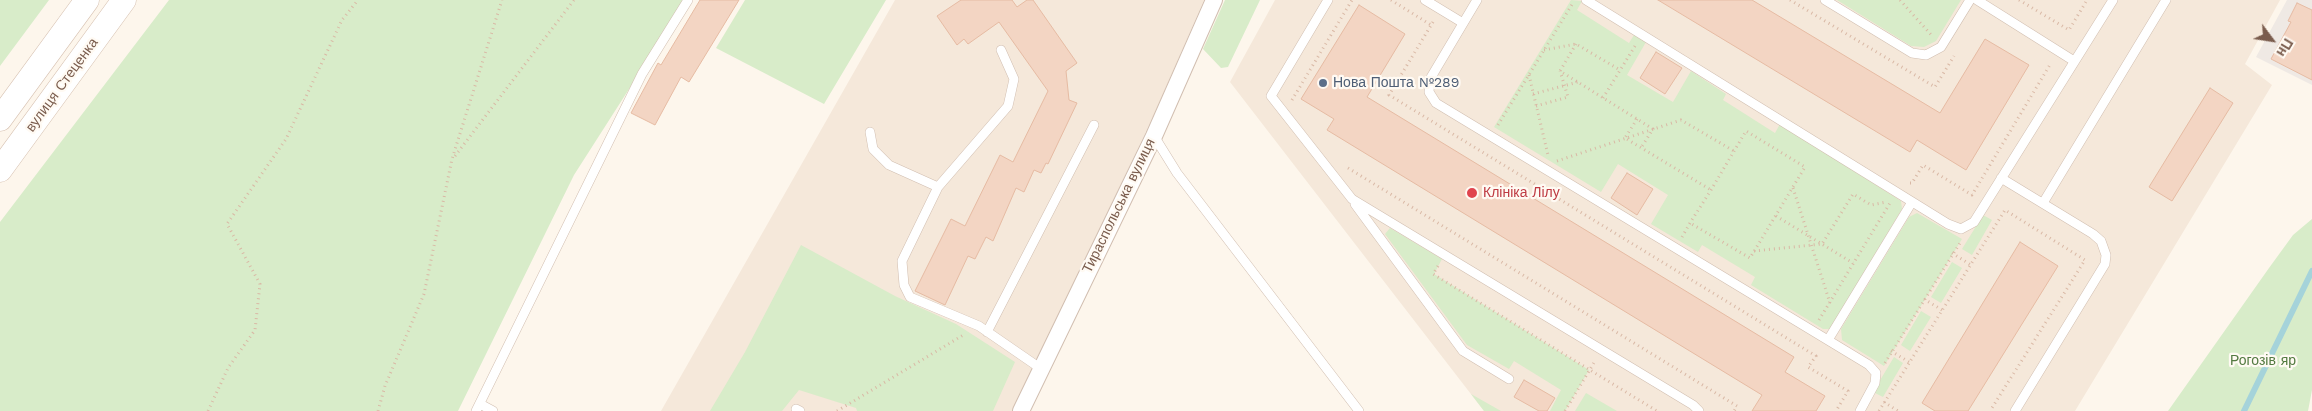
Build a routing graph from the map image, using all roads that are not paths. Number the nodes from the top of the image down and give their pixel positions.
1 (87, 0) edge
2 (124, 0) edge
3 (688, 0) edge
4 (1214, 0) edge
5 (1328, 0) edge
6 (1425, 0) edge
7 (1477, 0) edge
8 (1586, 0) edge
9 (1825, 0) edge
10 (1970, 0) edge
11 (1976, 0) edge
12 (2113, 0) edge
13 (2166, 0) edge
14 (1463, 23) junction
15 (1002, 50) dead end
16 (2074, 61) junction
17 (0, 119) edge
18 (1094, 125) dead end
19 (870, 132) dead end
20 (1154, 136) junction
21 (0, 170) edge
22 (2002, 178) junction
23 (938, 187) junction
24 (1352, 199) junction
25 (1912, 202) junction
26 (2043, 203) junction
27 (987, 332) junction
28 (1828, 340) junction
29 (1040, 368) junction
30 (1509, 379) dead end
31 (478, 408) edge
32 (1696, 408) edge
33 (492, 411) edge
34 (1021, 411) edge
35 (1359, 411) edge
36 (1860, 411) edge
37 (2015, 411) edge

1 - 17 main road
2 - 21 main road, вулиця Стеценка
3 - 31 lane
4 - 20 street, Тираспольська вулиця
5 - 24 lane
6 - 14 lane
7 - 14 lane
8 - 25 lane
9 - 10 lane
11 - 16 lane
12 - 16 lane
13 - 26 lane
14 - 28 lane
15 - 23 lane
16 - 22 lane
18 - 27 lane
19 - 23 lane
20 - 29 street, Тираспольська вулиця
20 - 35 lane
22 - 25 lane
22 - 26 lane
23 - 27 lane
24 - 30 lane
24 - 32 lane
25 - 28 lane
26 - 37 lane
27 - 29 lane
28 - 36 lane
29 - 34 street, Тираспольська вулиця
31 - 33 lane

